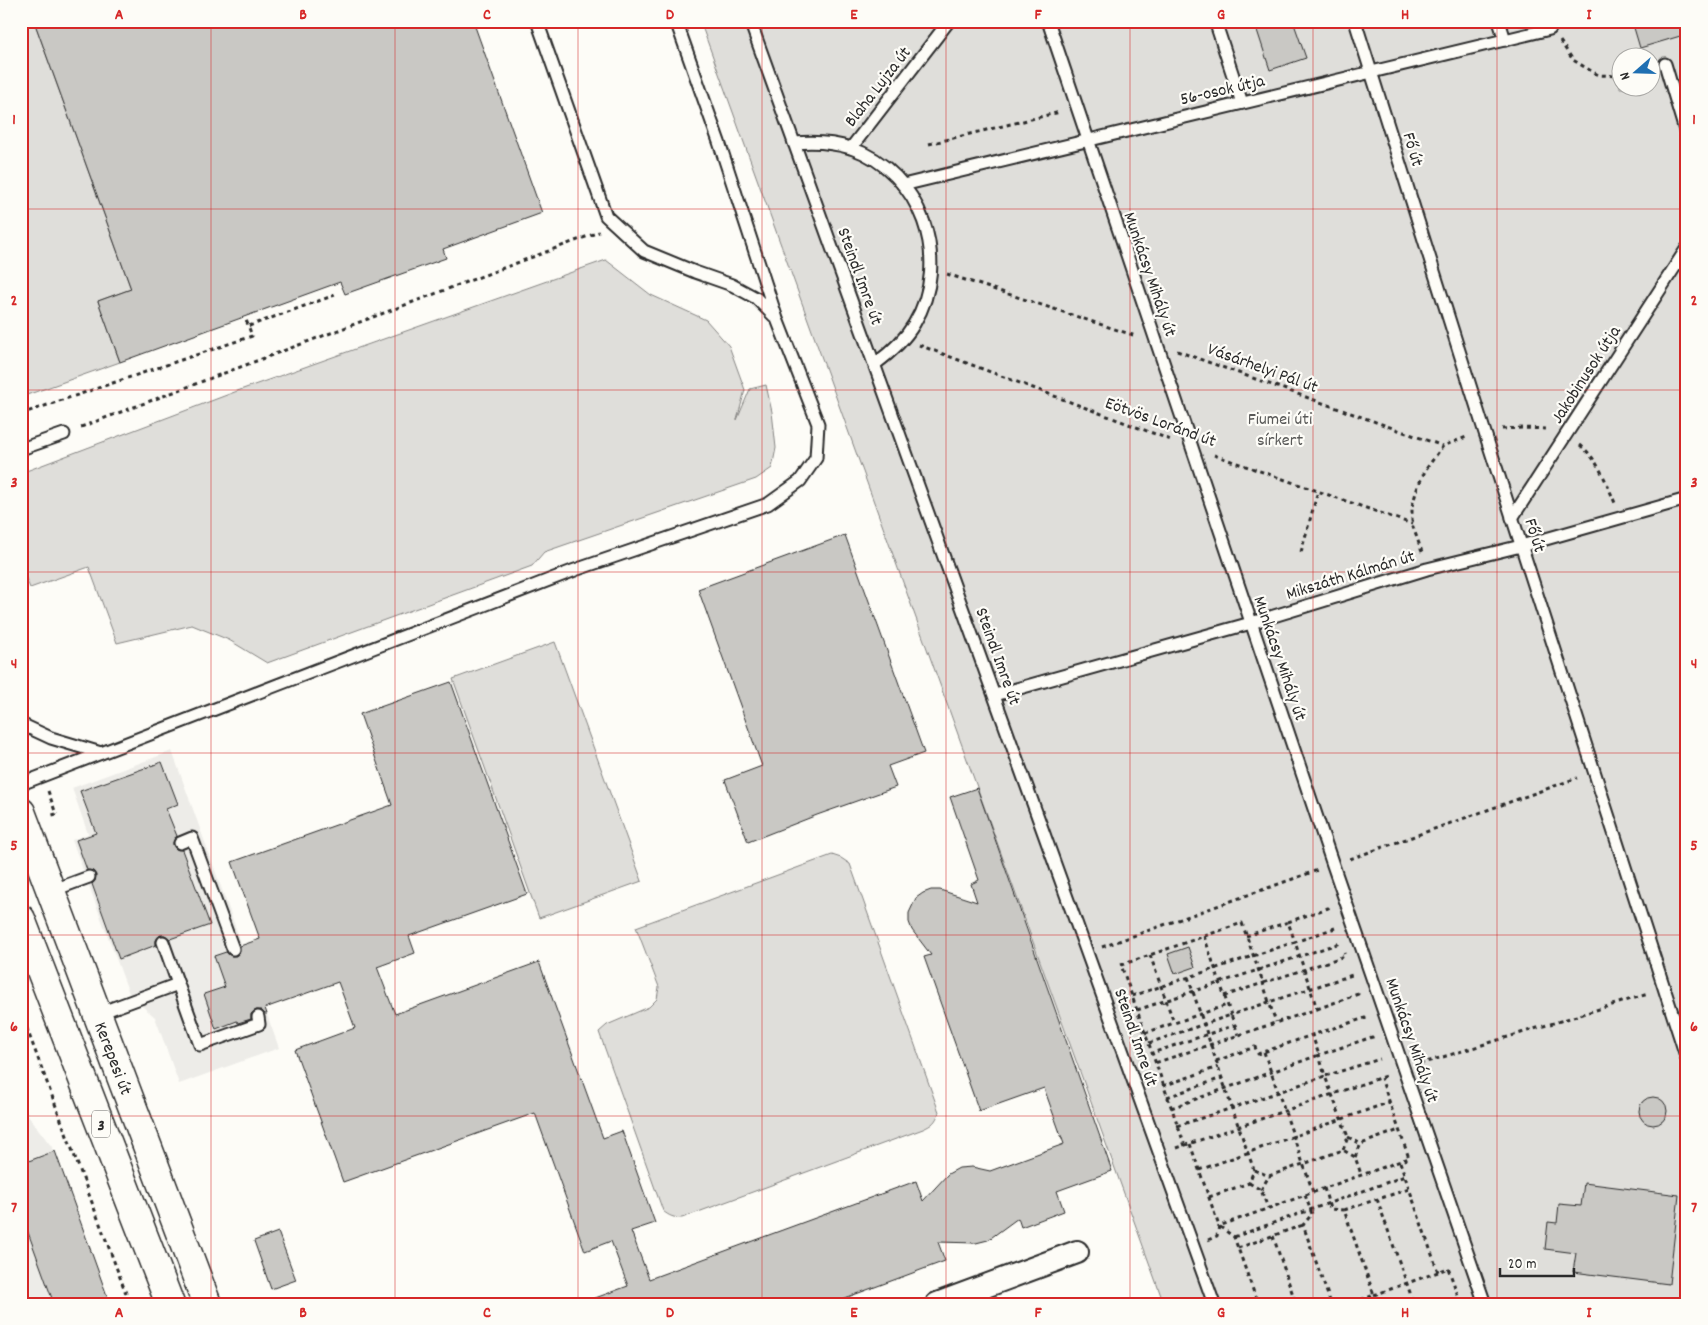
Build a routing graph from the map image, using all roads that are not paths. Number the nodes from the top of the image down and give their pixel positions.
1 (537, 21) edge
2 (676, 21) edge
3 (750, 21) edge
4 (949, 21) edge
5 (1048, 21) edge
6 (1215, 21) edge
7 (1354, 21) edge
8 (1499, 21) edge
9 (1550, 28) dead end
10 (1505, 40) junction
11 (1665, 64) dead end
12 (1371, 72) junction
13 (1242, 103) junction
14 (1687, 137) edge
15 (1088, 140) junction
16 (794, 142) junction
17 (851, 148) junction
18 (903, 184) junction
19 (1687, 248) edge
20 (777, 319) junction
21 (874, 364) junction
22 (64, 434) road end
23 (21, 449) edge
24 (1687, 499) edge
25 (1512, 518) junction
26 (1521, 546) junction
27 (1251, 623) junction
28 (995, 695) junction
29 (21, 724) edge
30 (101, 753) junction
31 (21, 784) edge
32 (21, 812) edge
33 (180, 843) dead end
34 (89, 877) dead end
35 (51, 891) junction
36 (21, 918) edge
37 (163, 942) dead end
38 (233, 949) dead end
39 (178, 984) junction
40 (97, 1014) junction
41 (258, 1020) dead end
42 (1687, 1059) edge
43 (1077, 1252) dead end
44 (170, 1304) edge
45 (207, 1304) edge
46 (937, 1304) edge
47 (1214, 1304) edge
48 (1485, 1304) edge

1 - 20 lane
2 - 20 lane
3 - 16 lane, Steindl Imre út
4 - 17 lane, Blaha Lujza út
5 - 15 lane, Munkácsy Mihály út
6 - 13 lane
7 - 12 lane, Fő út
8 - 10 lane
9 - 10 lane, 56-osok útja
10 - 12 lane, 56-osok útja
11 - 14 lane
12 - 13 lane, 56-osok útja
12 - 25 lane, Fő út
13 - 15 lane, 56-osok útja
15 - 18 lane, 56-osok útja
15 - 27 lane, Munkácsy Mihály út
16 - 17 lane
16 - 21 lane, Steindl Imre út
17 - 18 lane
18 - 21 lane
19 - 25 lane, Jakobinusok útja
20 - 30 lane
21 - 28 lane, Steindl Imre út
22 - 23 lane
24 - 26 lane, Mikszáth Kálmán út
25 - 26 lane, Fő út
26 - 27 lane, Mikszáth Kálmán út
26 - 42 lane, Fő út
27 - 28 lane, Mikszáth Kálmán út
27 - 48 lane, Munkácsy Mihály út
28 - 47 lane, Steindl Imre út
29 - 30 lane
30 - 31 lane
32 - 35 main road, Kerepesi út / 3
33 - 38 lane
34 - 35 lane
35 - 40 main road, Kerepesi út / 3
36 - 44 main road, Kerepesi út / 3
37 - 39 lane
39 - 40 lane
39 - 41 lane
40 - 45 main road, Kerepesi út / 3
43 - 46 street

